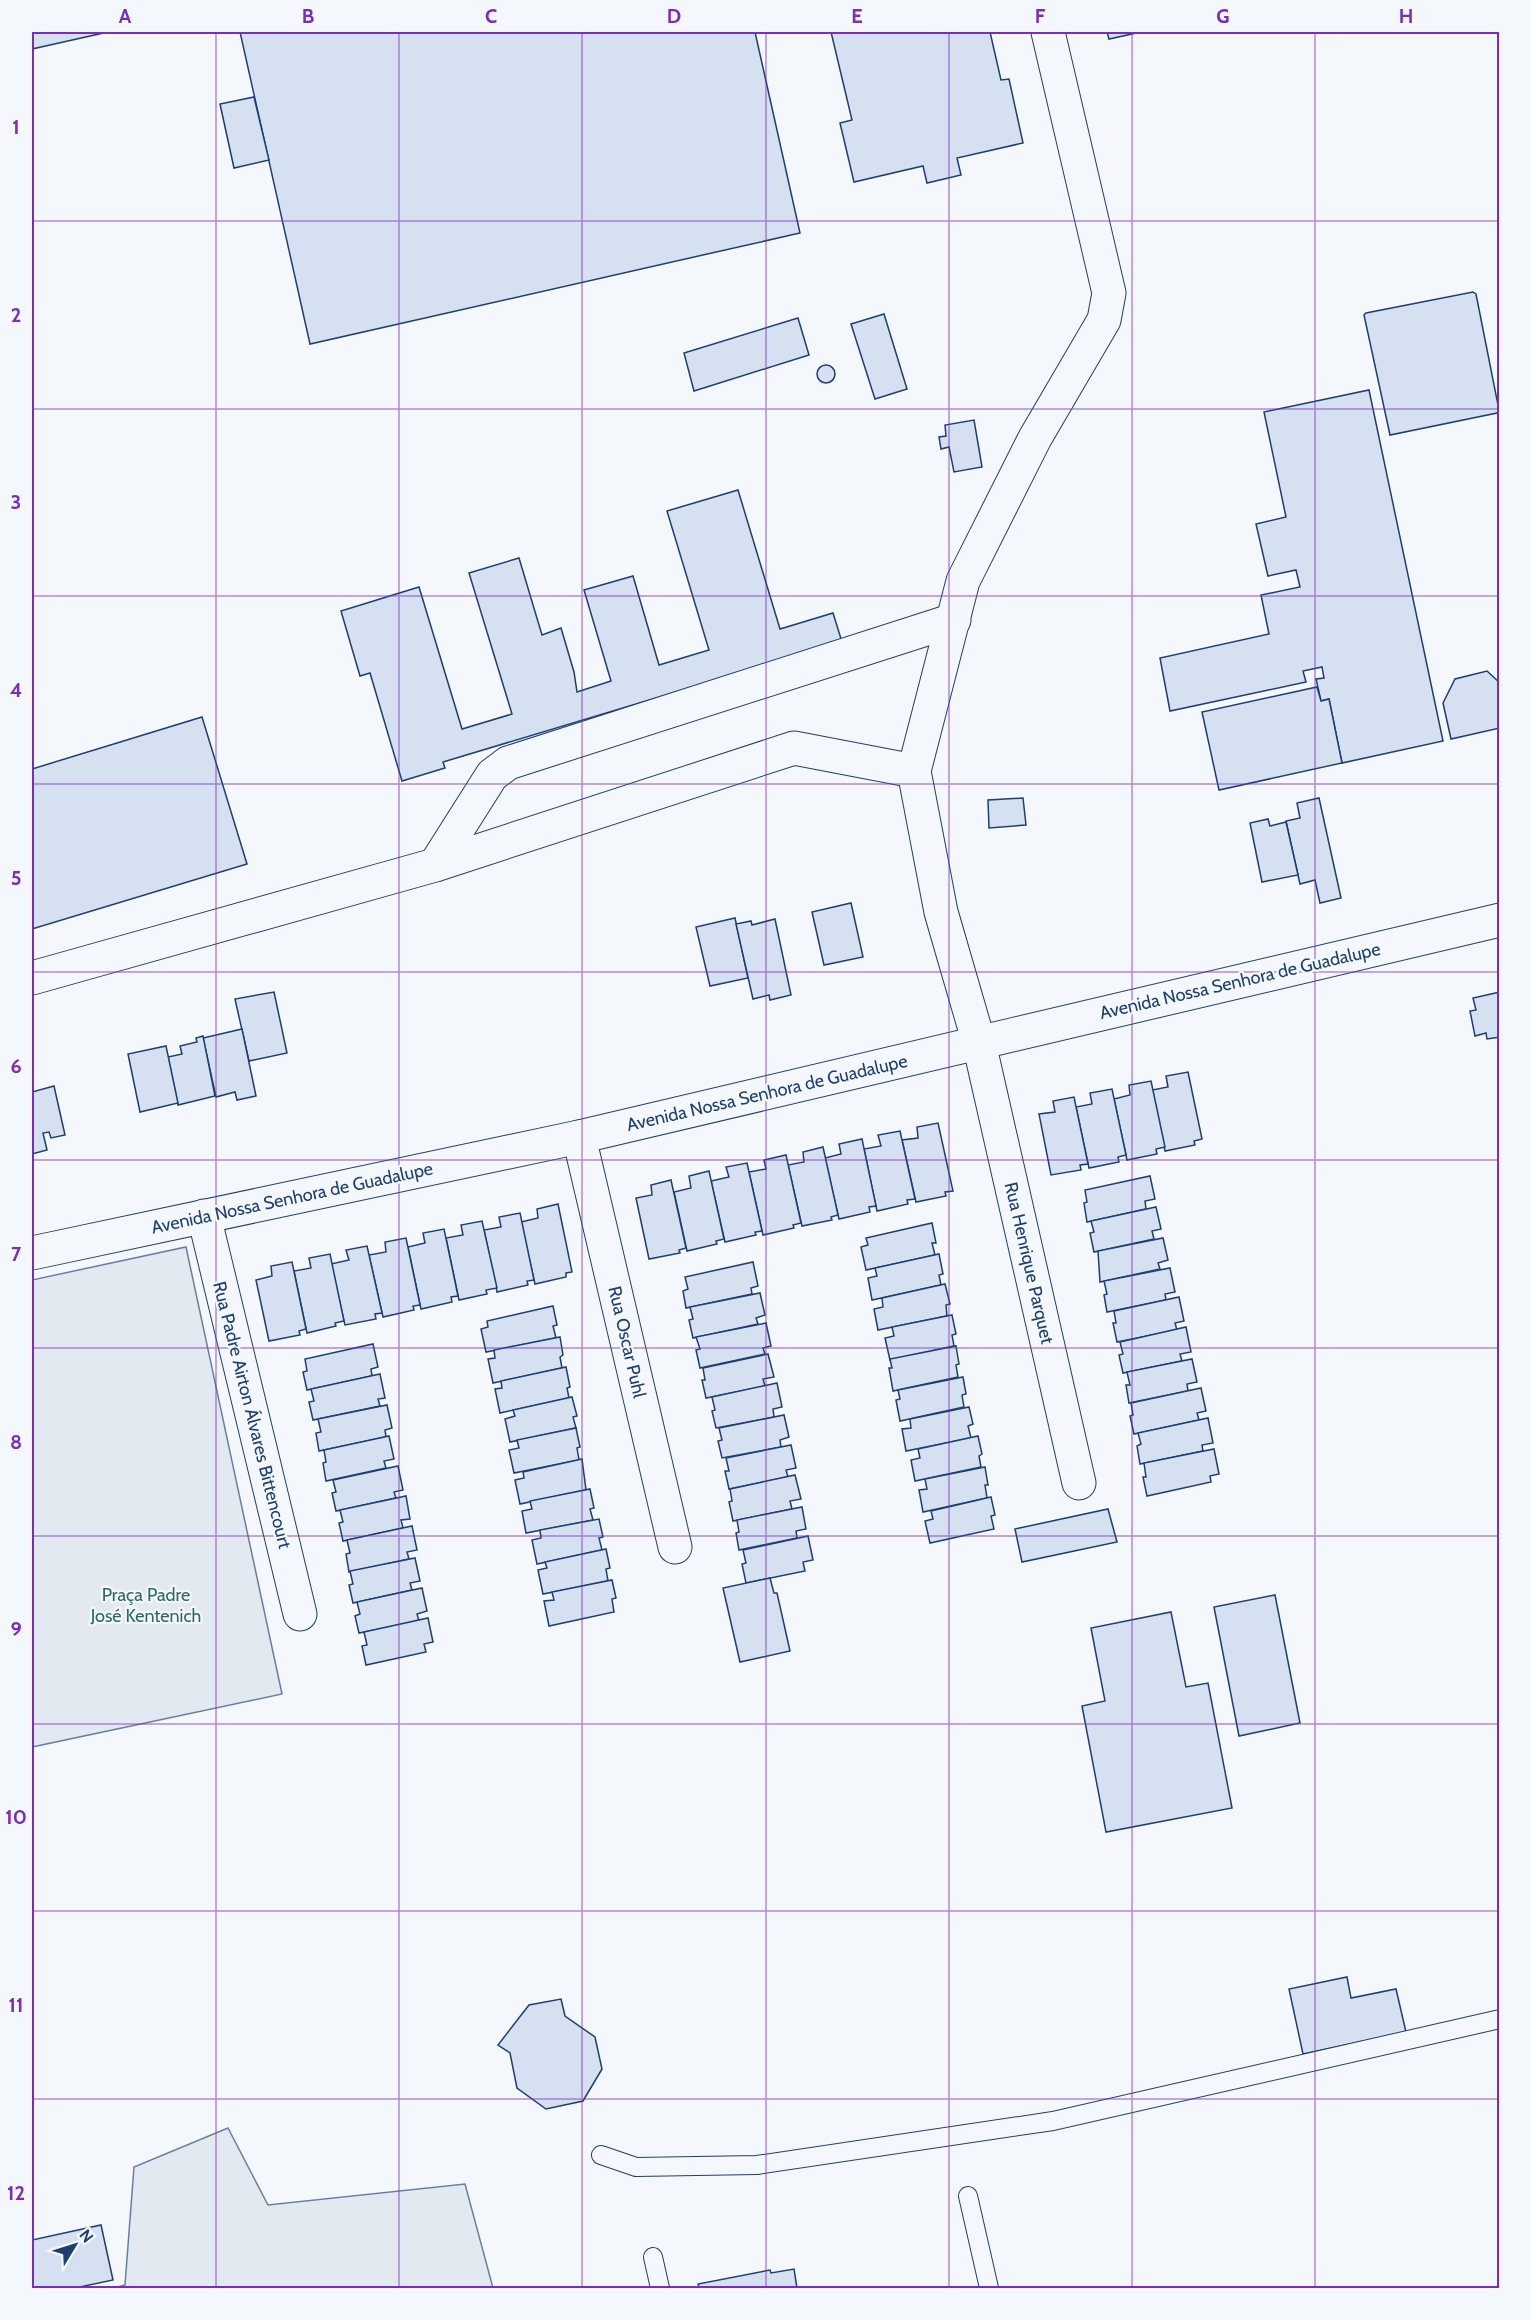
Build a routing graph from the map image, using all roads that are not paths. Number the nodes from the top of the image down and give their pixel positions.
1 (1048, 32) edge
2 (954, 620) junction
3 (914, 771) junction
4 (435, 865) junction
5 (1500, 920) edge
6 (32, 978) edge
7 (979, 1043) junction
8 (579, 1137) junction
9 (204, 1216) junction
10 (32, 1253) edge
11 (1079, 1483) dead end
12 (675, 1547) dead end
13 (300, 1614) dead end
14 (1500, 2019) edge
15 (601, 2155) dead end
16 (968, 2196) dead end
17 (653, 2257) dead end
18 (660, 2289) edge
19 (989, 2289) edge

1 - 2 street
2 - 3 street
2 - 4 street
3 - 4 street
3 - 7 street, Rua Henrique Parquet
4 - 6 street
5 - 7 street, Avenida Nossa Senhora de Guadalupe
7 - 8 street, Avenida Nossa Senhora de Guadalupe
7 - 11 street, Rua Henrique Parquet
8 - 9 street, Avenida Nossa Senhora de Guadalupe
8 - 12 street, Rua Oscar Puhl
9 - 10 street, Avenida Nossa Senhora de Guadalupe
9 - 13 street, Rua Padre Airton Álvares Bittencourt
14 - 15 lane
16 - 19 lane
17 - 18 lane

